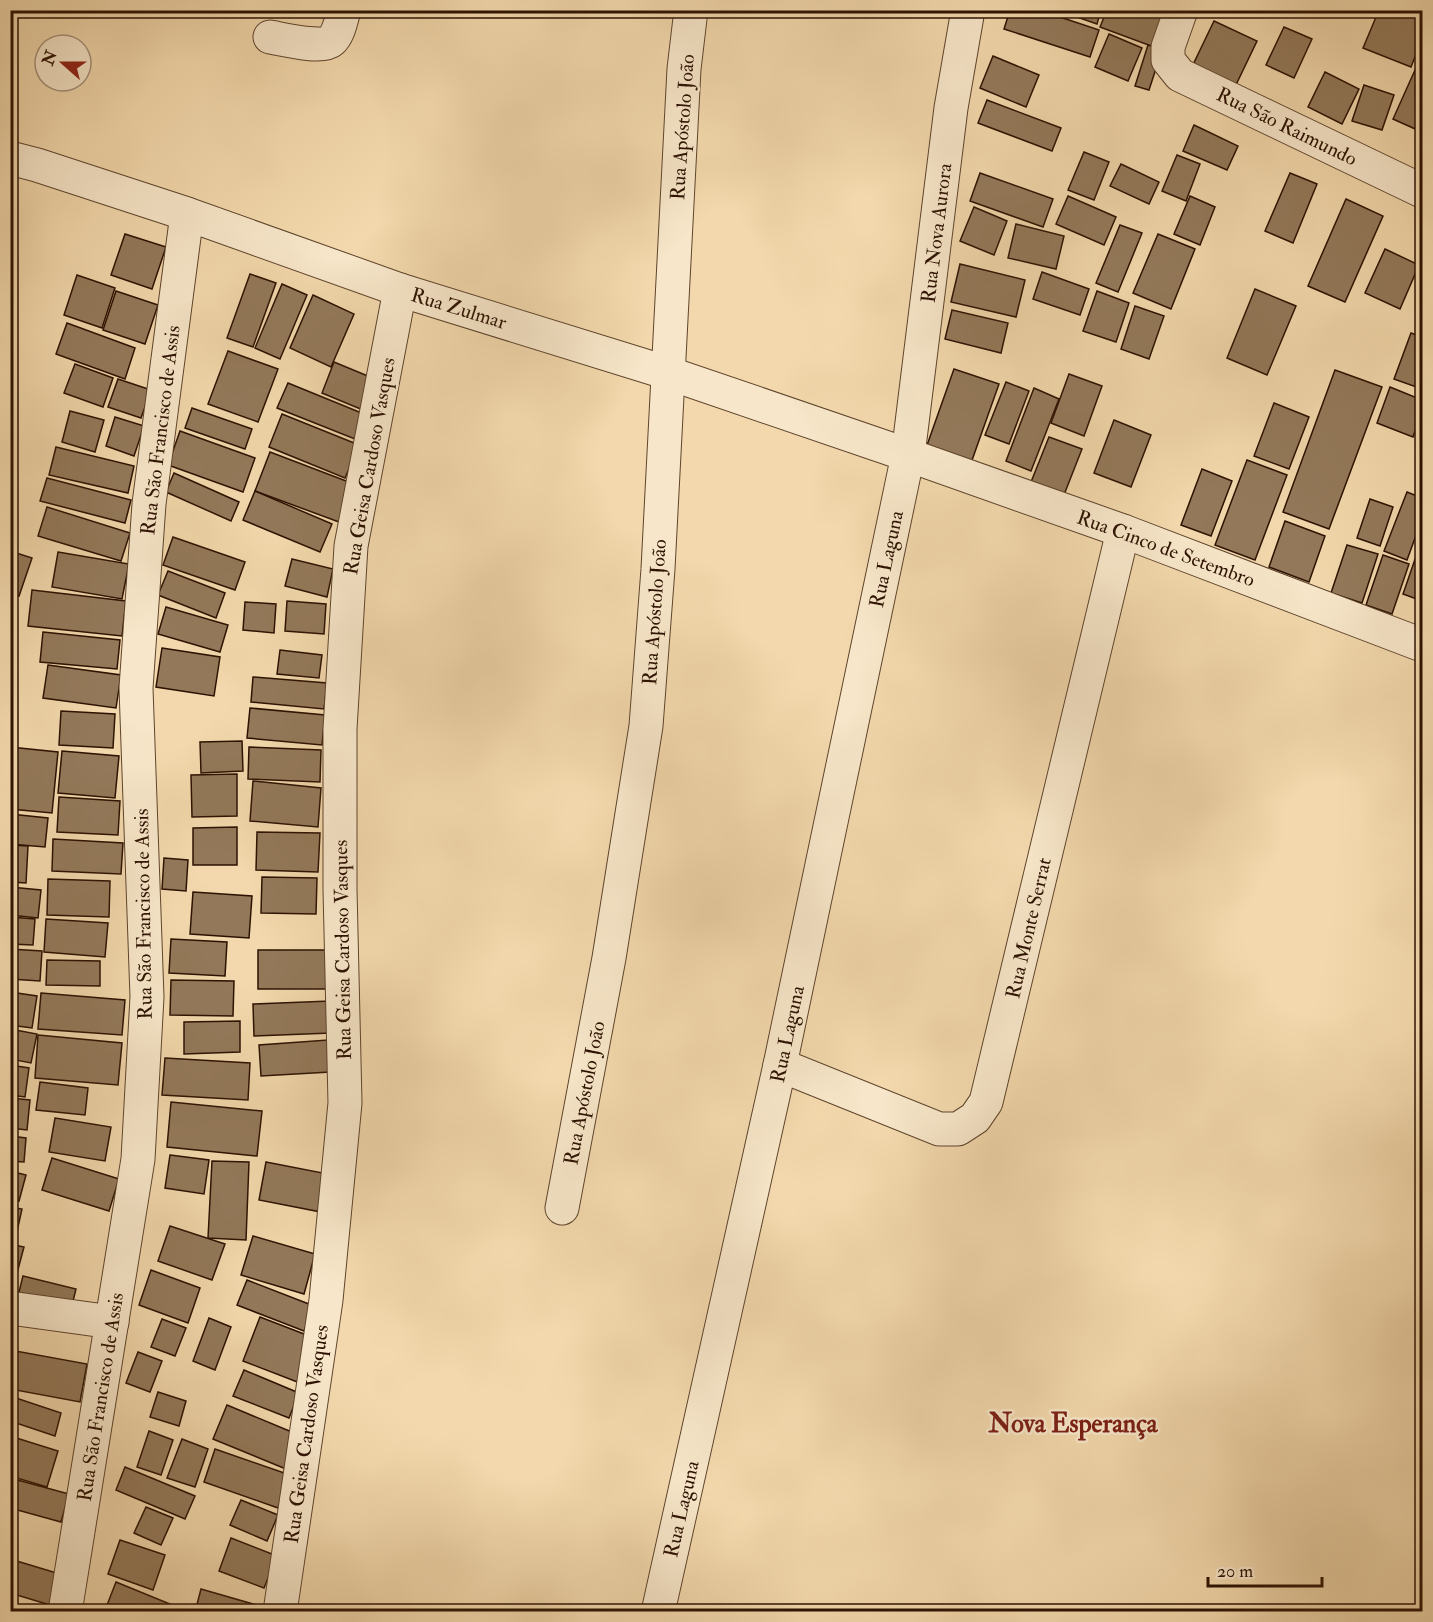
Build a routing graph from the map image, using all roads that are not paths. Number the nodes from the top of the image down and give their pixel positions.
1 (344, 10) edge
2 (692, 10) edge
3 (968, 10) edge
4 (1181, 10) edge
5 (270, 37) dead end
6 (10, 158) edge
7 (1422, 191) edge
8 (186, 214) junction
9 (400, 290) junction
10 (668, 374) junction
11 (908, 455) junction
12 (1122, 531) junction
13 (1422, 645) edge
14 (780, 1065) junction
15 (562, 1208) dead end
16 (10, 1308) edge
17 (111, 1322) junction
18 (65, 1611) edge
19 (280, 1611) edge
20 (658, 1611) edge

1 - 5 street
2 - 10 street, Rua Apóstolo João
3 - 11 street, Rua Nova Aurora
4 - 7 street, Rua São Raimundo
6 - 8 street, Rua Zulmar
8 - 9 street, Rua Zulmar
8 - 17 street, Rua São Francisco de Assis
9 - 10 street, Rua Zulmar
9 - 19 street, Rua Geisa Cardoso Vasques
10 - 11 street, Rua Zulmar
10 - 15 street, Rua Apóstolo João
11 - 12 street, Rua Cinco de Setembro
11 - 14 street, Rua Laguna
12 - 13 street, Rua Cinco de Setembro
12 - 14 street, Rua Monte Serrat
14 - 20 street, Rua Laguna
16 - 17 street
17 - 18 street, Rua São Francisco de Assis

